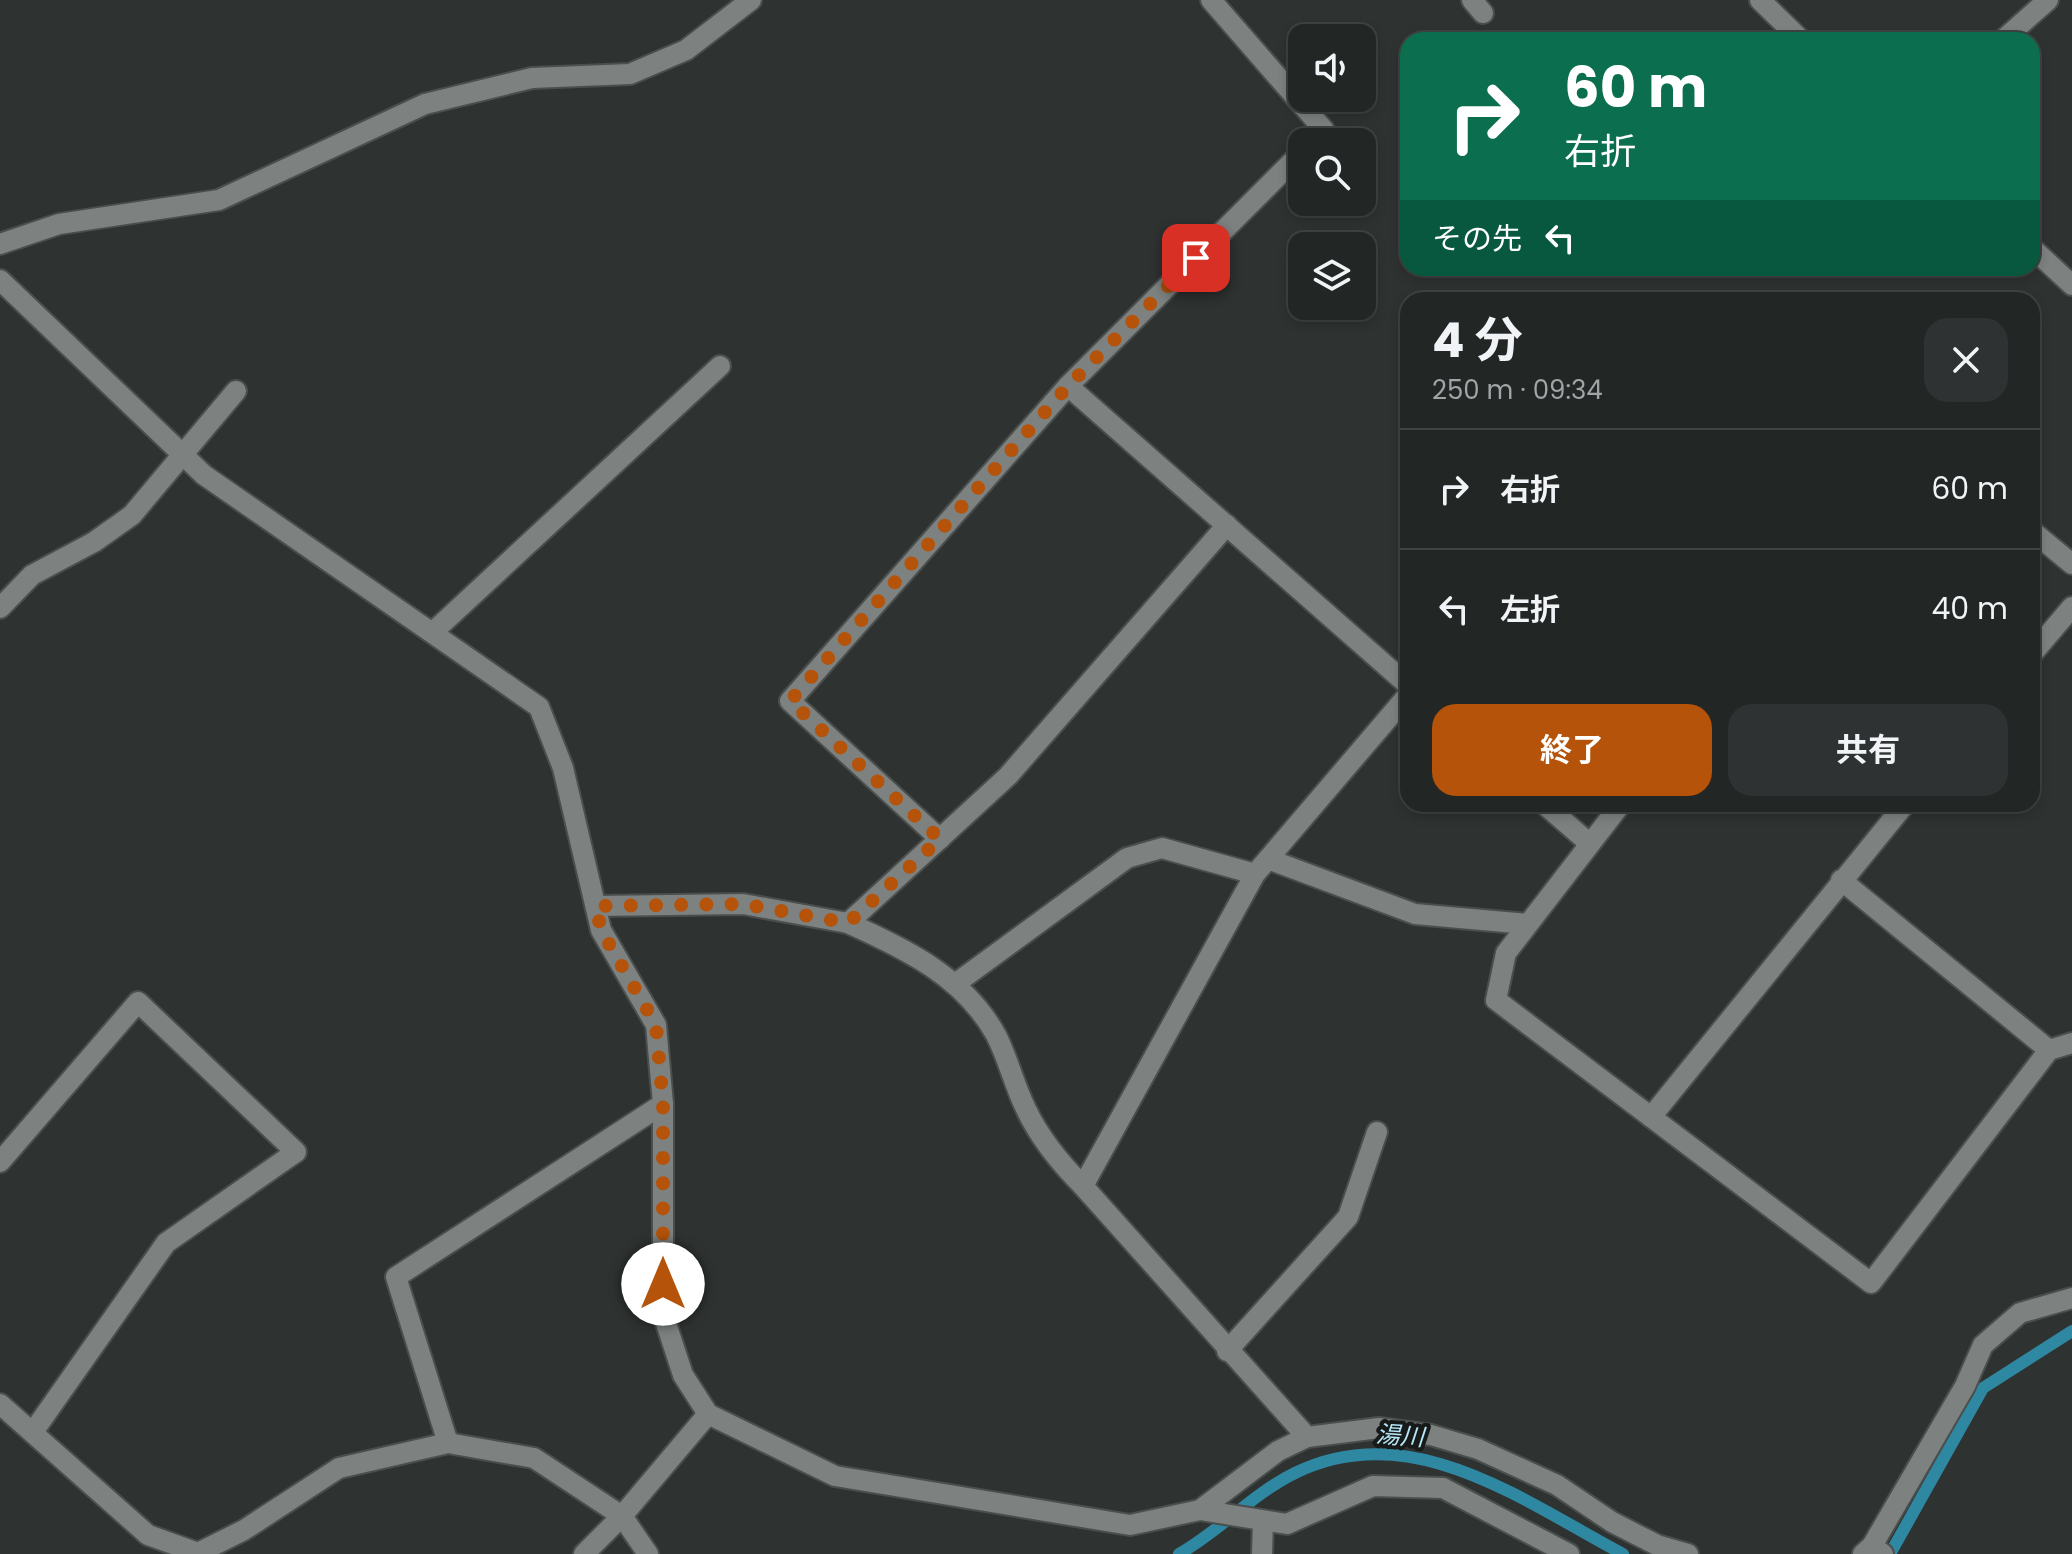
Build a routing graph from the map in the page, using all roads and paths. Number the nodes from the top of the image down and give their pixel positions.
1 (751, 0) edge
2 (1211, 0) edge
3 (1760, 0) edge
4 (2048, 0) edge
5 (1793, 32) edge
6 (2012, 32) edge
7 (1322, 128) edge
8 (1288, 166) edge
9 (0, 244) edge
10 (2040, 255) edge
11 (0, 280) edge
12 (2072, 285) edge
13 (720, 366) dead end
14 (1068, 386) junction
15 (236, 391) dead end
16 (183, 458) junction
17 (1227, 525) junction
18 (2040, 538) edge
19 (2072, 564) edge
20 (2072, 607) edge
21 (0, 608) edge
22 (433, 632) junction
23 (2040, 645) edge
24 (1400, 678) edge
25 (1400, 704) edge
26 (1553, 812) edge
27 (1614, 812) edge
28 (1898, 812) edge
29 (940, 839) junction
30 (1589, 843) junction
31 (1261, 867) junction
32 (1841, 880) junction
33 (596, 906) junction
34 (848, 923) junction
35 (1527, 924) junction
36 (955, 984) junction
37 (2072, 1043) edge
38 (2049, 1050) junction
39 (663, 1104) junction
40 (1651, 1117) junction
41 (1377, 1132) dead end
42 (0, 1162) edge
43 (1083, 1186) junction
44 (2072, 1298) edge
45 (1227, 1351) junction
46 (0, 1404) edge
47 (708, 1414) junction
48 (33, 1432) junction
49 (1307, 1437) junction
50 (448, 1443) junction
51 (1200, 1510) junction
52 (622, 1516) junction
53 (1263, 1521) junction
54 (1873, 1551) edge
55 (584, 1554) edge
56 (648, 1554) edge
57 (1262, 1554) edge
58 (1569, 1554) edge
59 (1688, 1554) edge

1 - 9 street
2 - 7 street
3 - 5 street
4 - 6 street
8 - 14 street
10 - 12 street
11 - 16 street
13 - 22 street
14 - 17 street
14 - 29 street
15 - 16 street
16 - 21 street
16 - 22 street
17 - 24 street
17 - 29 street
18 - 19 street
20 - 23 street
22 - 33 street
25 - 31 street
26 - 30 street
27 - 30 street
28 - 32 street
29 - 34 street
30 - 35 street
31 - 35 street
31 - 36 street
31 - 43 street
32 - 38 street
32 - 40 street
33 - 34 street
33 - 39 street
34 - 36 street
35 - 40 street
36 - 43 street
37 - 38 street
38 - 40 street
39 - 47 street
39 - 50 street
41 - 45 street
42 - 48 street
43 - 45 street
44 - 54 street
45 - 49 street
46 - 48 street
47 - 51 street
47 - 52 street
48 - 50 street
49 - 51 street
49 - 59 street
50 - 52 street
51 - 53 street
52 - 55 street
52 - 56 street
53 - 57 street
53 - 58 street

